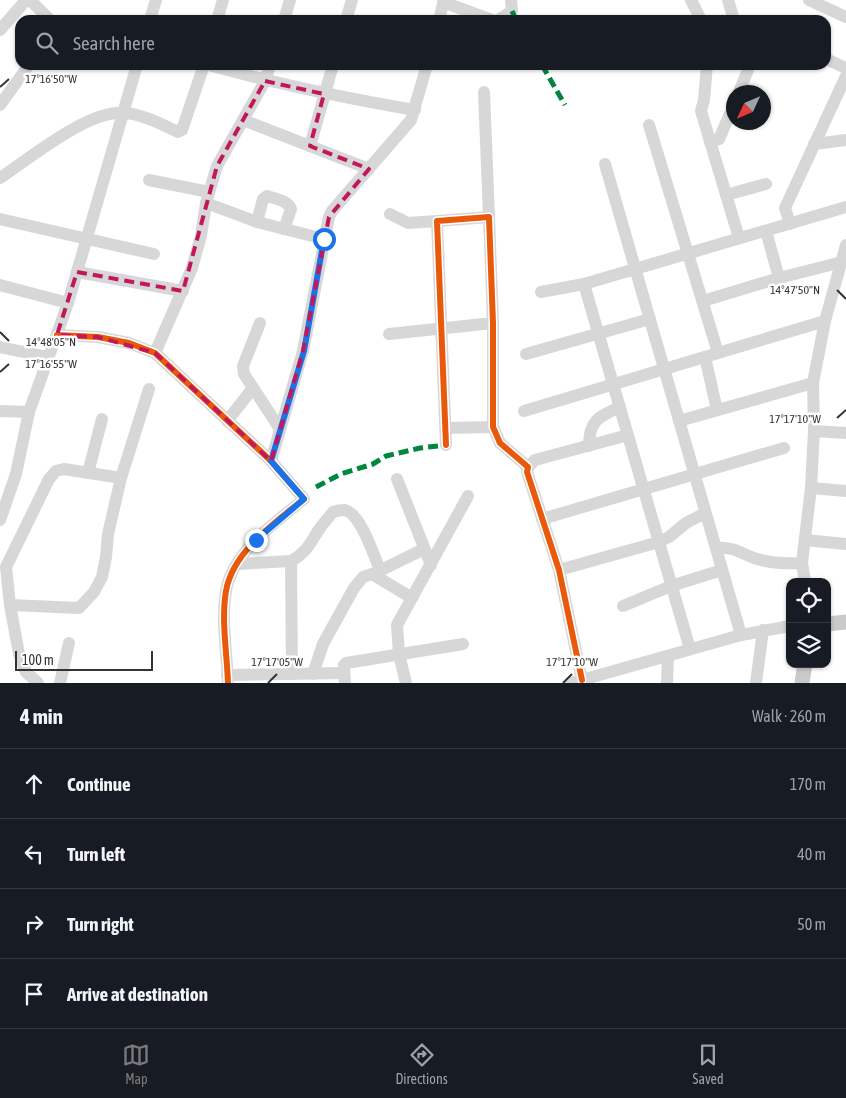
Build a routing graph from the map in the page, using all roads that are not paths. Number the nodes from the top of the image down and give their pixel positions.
1 (28, 0) edge
2 (156, 0) edge
3 (223, 0) edge
4 (290, 0) edge
5 (352, 0) edge
6 (511, 0) edge
7 (691, 0) edge
8 (728, 0) edge
9 (809, 0) edge
10 (444, 1) edge
11 (44, 15) edge
12 (152, 15) edge
13 (218, 15) edge
14 (286, 15) edge
15 (348, 15) edge
16 (440, 15) edge
17 (479, 15) edge
18 (507, 15) edge
19 (698, 15) edge
20 (732, 15) edge
21 (846, 17) edge
22 (0, 30) edge
23 (831, 62) edge
24 (846, 68) edge
25 (25, 70) edge
26 (136, 70) edge
27 (202, 70) edge
28 (226, 70) edge
29 (268, 70) edge
30 (331, 70) edge
31 (426, 70) edge
32 (707, 70) edge
33 (748, 70) edge
34 (846, 76) edge
35 (265, 81) junction
36 (742, 85) edge
37 (484, 92) dead end
38 (324, 94) junction
39 (0, 105) edge
40 (415, 110) junction
41 (124, 113) junction
42 (243, 120) junction
43 (726, 123) edge
44 (649, 125) dead end
45 (846, 140) edge
46 (710, 142) junction
47 (814, 144) junction
48 (310, 146) junction
49 (605, 164) dead end
50 (368, 169) junction
51 (0, 178) edge
52 (149, 180) dead end
53 (766, 184) dead end
54 (726, 195) junction
55 (208, 198) junction
56 (846, 207) edge
57 (390, 214) dead end
58 (489, 217) junction
59 (0, 219) edge
60 (437, 221) junction
61 (257, 222) junction
62 (790, 224) junction
63 (284, 229) junction
64 (766, 230) junction
65 (740, 238) junction
66 (87, 239) junction
67 (324, 239) junction
68 (846, 245) edge
69 (154, 254) dead end
70 (689, 254) junction
71 (842, 262) junction
72 (636, 269) junction
73 (77, 272) junction
74 (779, 278) junction
75 (584, 284) junction
76 (0, 285) edge
77 (183, 291) junction
78 (541, 292) dead end
79 (703, 302) junction
80 (68, 303) junction
81 (650, 319) junction
82 (825, 321) junction
83 (260, 323) dead end
84 (493, 323) junction
85 (442, 328) junction
86 (389, 334) dead end
87 (598, 334) junction
88 (57, 335) junction
89 (0, 347) edge
90 (155, 353) junction
91 (718, 353) junction
92 (526, 354) dead end
93 (48, 357) junction
94 (705, 357) junction
95 (664, 369) junction
96 (813, 383) junction
97 (613, 384) junction
98 (253, 388) junction
99 (149, 389) dead end
100 (620, 407) junction
101 (717, 410) junction
102 (0, 411) edge
103 (29, 412) junction
104 (524, 412) dead end
105 (102, 419) dead end
106 (227, 421) junction
107 (679, 421) junction
108 (493, 427) junction
109 (446, 428) junction
110 (280, 429) junction
111 (814, 431) junction
112 (846, 433) edge
113 (628, 435) junction
114 (446, 445) dead end
115 (589, 446) junction
116 (784, 448) dead end
117 (271, 461) junction
118 (528, 467) junction
119 (88, 472) junction
120 (694, 474) junction
121 (121, 478) junction
122 (397, 479) dead end
123 (811, 488) junction
124 (644, 489) junction
125 (846, 491) edge
126 (468, 496) dead end
127 (705, 513) junction
128 (542, 519) junction
129 (0, 520) edge
130 (805, 540) junction
131 (659, 542) junction
132 (846, 544) edge
133 (716, 548) junction
134 (424, 549) junction
135 (291, 561) junction
136 (802, 563) junction
137 (237, 564) junction
138 (431, 565) junction
139 (559, 570) junction
140 (722, 570) junction
141 (376, 572) junction
142 (804, 578) edge
143 (671, 586) junction
144 (412, 598) junction
145 (10, 605) junction
146 (623, 606) dead end
147 (786, 627) edge
148 (763, 630) junction
149 (741, 635) junction
150 (69, 642) dead end
151 (463, 644) dead end
152 (690, 649) junction
153 (399, 654) junction
154 (668, 656) junction
155 (804, 668) edge
156 (292, 674) junction
157 (313, 674) junction
158 (276, 678) edge
159 (344, 678) edge
160 (228, 679) edge
161 (576, 682) edge
162 (38, 683) edge
163 (60, 683) edge
164 (406, 683) edge
165 (668, 683) edge
166 (756, 683) edge
167 (802, 683) edge

1 - 11 street
1 - 22 street
2 - 12 street
3 - 13 street
4 - 14 street
5 - 15 street
6 - 18 street
7 - 19 street
8 - 20 street
9 - 21 street
10 - 16 street
10 - 17 street
23 - 24 street
25 - 39 street
26 - 41 street
27 - 41 street
28 - 35 street
29 - 35 street
30 - 38 street
31 - 40 street
32 - 46 street
33 - 36 street
34 - 47 street
35 - 38 street
35 - 42 street
37 - 58 street
38 - 40 street
38 - 48 street
40 - 50 street
41 - 51 street
41 - 66 street
42 - 48 street
42 - 55 street
43 - 46 street
44 - 70 street
45 - 47 street
46 - 54 street
47 - 62 street
48 - 50 street
49 - 72 street
50 - 67 street
52 - 55 street
53 - 54 street
54 - 65 street
55 - 61 street
55 - 77 street
56 - 62 street
57 - 60 street
58 - 60 street
58 - 84 street
59 - 66 street
60 - 85 street
61 - 63 street
61 - 63 street
62 - 64 street
63 - 67 street
64 - 65 street
64 - 74 street
65 - 70 street
66 - 69 street
66 - 73 street
67 - 110 street
68 - 71 street
70 - 72 street
70 - 79 street
71 - 74 street
71 - 82 street
72 - 75 street
72 - 81 street
73 - 77 street
73 - 80 street
74 - 79 street
75 - 78 street
75 - 87 street
76 - 80 street
77 - 90 street
79 - 91 street
80 - 88 street
81 - 87 street
81 - 95 street
82 - 91 street
82 - 96 street
83 - 98 street
84 - 85 street
84 - 108 street
85 - 86 street
85 - 109 street
87 - 92 street
87 - 97 street
88 - 90 street
88 - 93 street
89 - 93 street
90 - 106 street
91 - 94 street
93 - 103 street
94 - 95 street
94 - 101 street
95 - 97 street
95 - 107 street
96 - 101 street
96 - 111 street
97 - 100 street
97 - 104 street
98 - 106 street
98 - 110 street
99 - 121 street
100 - 113 street
100 - 115 street
101 - 107 street
102 - 103 street
103 - 129 street
105 - 119 street
106 - 117 street
107 - 120 street
108 - 109 street
108 - 118 street
109 - 114 street
110 - 117 street
111 - 112 street
111 - 123 street
113 - 115 street
113 - 124 street
115 - 118 street
116 - 120 street
117 - 137 street
118 - 128 street
119 - 121 street
119 - 145 street
120 - 124 street
120 - 127 street
121 - 145 street
122 - 134 street
123 - 125 street
123 - 130 street
124 - 128 street
124 - 131 street
126 - 138 street
127 - 131 street
127 - 133 street
128 - 139 street
130 - 132 street
130 - 136 street
131 - 139 street
131 - 143 street
133 - 136 street
133 - 140 street
134 - 138 street
134 - 141 street
135 - 137 street
135 - 141 street
135 - 156 street
136 - 142 street
137 - 160 street
138 - 144 street
139 - 161 street
140 - 143 street
140 - 149 street
141 - 144 street
141 - 157 street
143 - 146 street
143 - 152 street
144 - 153 street
145 - 162 street
147 - 148 street
148 - 149 street
148 - 166 street
149 - 152 street
150 - 163 street
151 - 153 street
152 - 154 street
153 - 159 street
153 - 164 street
154 - 161 street
154 - 165 street
155 - 167 main road
156 - 157 street
156 - 158 street
157 - 159 street
158 - 160 street

